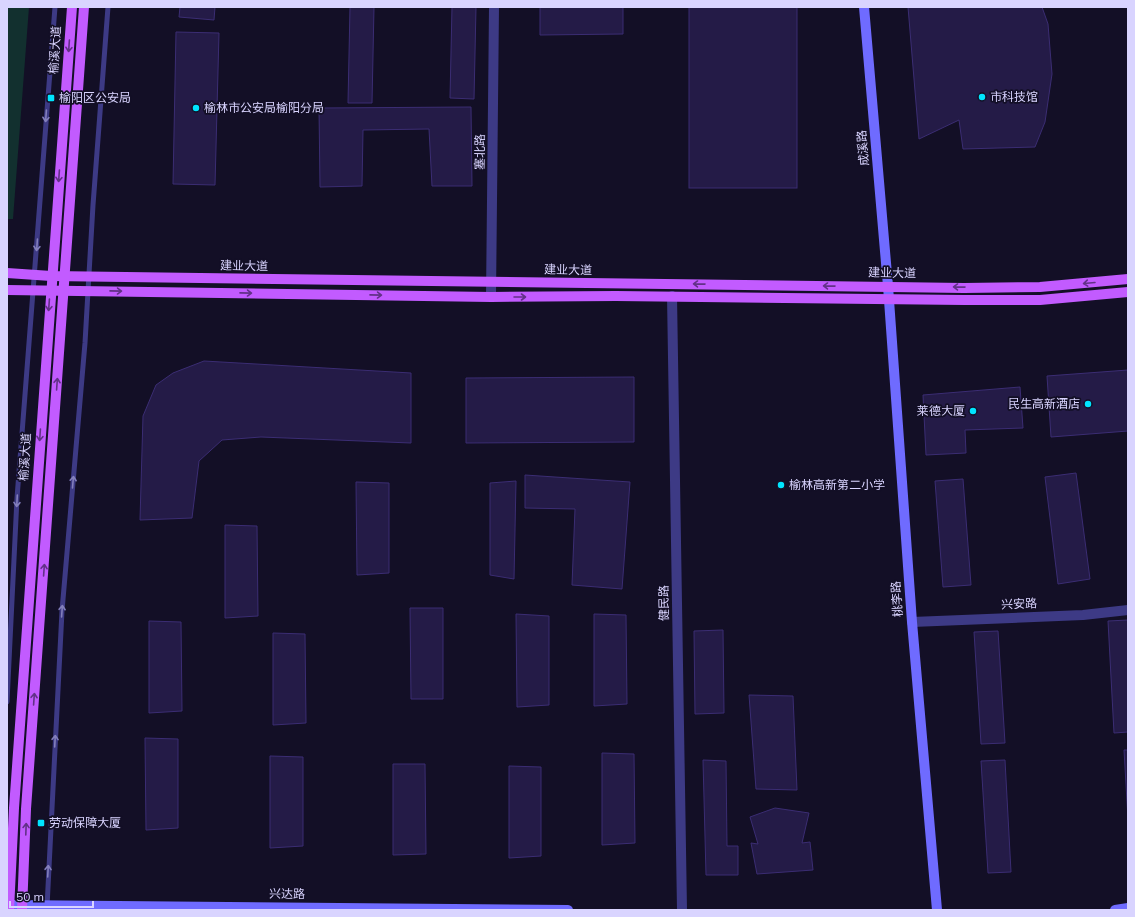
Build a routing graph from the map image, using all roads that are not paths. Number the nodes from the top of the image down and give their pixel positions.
1 (54, 7) edge
2 (72, 7) edge
3 (84, 7) edge
4 (108, 7) edge
5 (494, 7) edge
6 (864, 7) edge
7 (7, 273) edge
8 (34, 275) junction
9 (51, 276) junction
10 (65, 276) junction
11 (89, 276) junction
12 (1128, 279) edge
13 (491, 282) junction
14 (888, 286) junction
15 (7, 290) edge
16 (33, 290) junction
17 (50, 290) junction
18 (64, 291) junction
19 (88, 291) junction
20 (1128, 292) edge
21 (672, 296) junction
22 (491, 297) junction
23 (889, 298) junction
24 (1128, 610) edge
25 (912, 622) junction
26 (7, 702) edge
27 (8, 906) edge
28 (22, 907) edge
29 (47, 908) edge
30 (199, 908) edge
31 (1128, 908) edge
32 (568, 910) edge
33 (682, 910) edge
34 (937, 910) edge
35 (1115, 910) edge

1 -> 8 lane
2 -> 9 main road, 榆溪大道
3 - 10 main road
4 - 11 lane
5 - 13 street, 塞北路
6 - 14 main road, 成溪路
7 - 8 main road, 建业大道
8 - 9 main road, 建业大道
8 - 16 lane
9 - 10 main road, 建业大道
9 - 17 main road, 榆溪大道
10 - 11 main road, 建业大道
10 - 18 main road
11 - 13 main road, 建业大道
11 - 19 lane
12 -> 14 main road, 建业大道
14 -> 13 main road, 建业大道
13 - 22 street, 塞北路
14 - 23 main road, 桃李路
15 - 16 main road, 建业大道
16 - 17 main road, 建业大道
16 -> 26 lane
17 - 18 main road, 建业大道
17 -> 27 main road, 榆溪大道
18 - 19 main road, 建业大道
28 -> 18 main road
19 -> 22 main road, 建业大道
29 -> 19 lane
20 - 23 main road, 建业大道
22 -> 21 main road, 建业大道
21 - 23 main road, 建业大道
21 - 33 street, 健民路
23 - 25 main road, 桃李路
24 - 25 street, 兴安路
25 - 34 main road, 桃李路
27 - 28 main road, 兴达路
28 - 29 main road, 兴达路
29 - 30 main road, 兴达路
30 - 32 main road, 兴达路
31 - 35 main road

